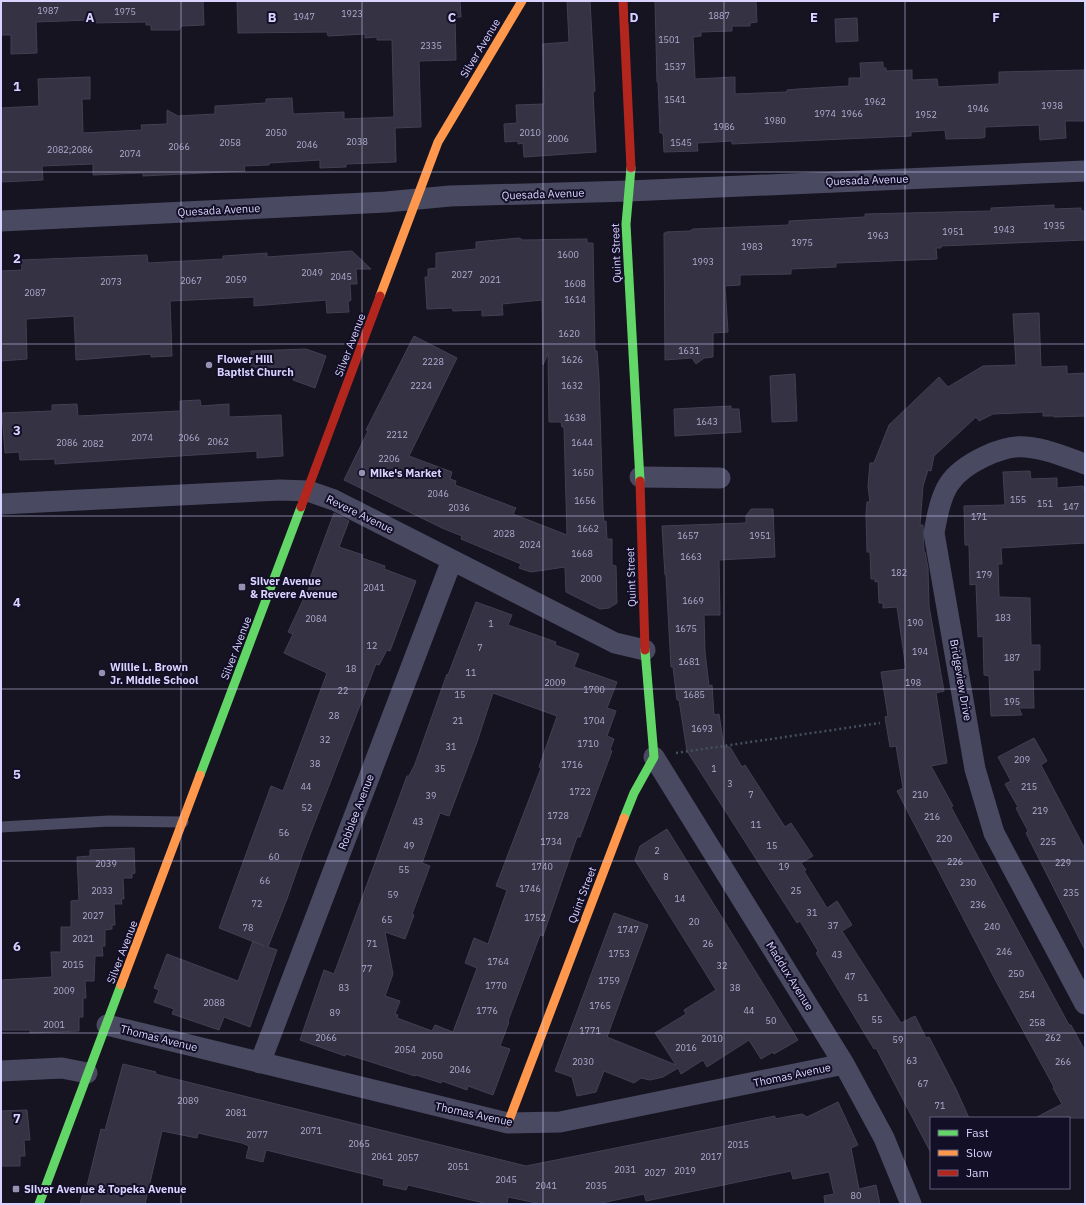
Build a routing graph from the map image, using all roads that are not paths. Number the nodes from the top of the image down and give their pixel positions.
1 (522, 1) edge
2 (622, 1) edge
3 (1085, 171) edge
4 (629, 191) junction
5 (418, 198) junction
6 (1, 221) edge
7 (1085, 464) edge
8 (640, 477) junction
9 (720, 478) dead end
10 (308, 491) junction
11 (1, 504) edge
12 (452, 560) junction
13 (645, 650) junction
14 (654, 756) junction
15 (183, 822) junction
16 (1, 827) edge
17 (1085, 1004) edge
18 (107, 1024) junction
19 (260, 1063) junction
20 (844, 1064) junction
21 (1, 1071) edge
22 (87, 1073) junction
23 (508, 1124) junction
24 (39, 1204) edge
25 (911, 1204) edge

1 - 5 street, Silver Avenue
2 - 4 street, Quint Street
3 - 4 street, Quesada Avenue
4 - 5 street, Quesada Avenue
4 - 8 street, Quint Street
5 - 6 street, Quesada Avenue
5 - 10 street, Silver Avenue
7 - 17 street, Bridgeview Drive
8 - 9 street
8 - 13 street, Quint Street
10 - 11 street, Revere Avenue
10 - 12 street, Revere Avenue
10 - 15 street, Silver Avenue
12 - 13 street, Revere Avenue
12 - 19 street, Robblee Avenue
13 - 14 street, Quint Street
14 - 20 street, Maddux Avenue
14 - 23 street, Quint Street
15 - 16 lane
15 - 18 street, Silver Avenue
18 - 19 street, Thomas Avenue
18 - 22 street, Silver Avenue
19 - 23 street, Thomas Avenue
20 - 23 street, Thomas Avenue
20 - 25 street, Maddux Avenue
21 - 22 street
22 - 24 street, Silver Avenue

